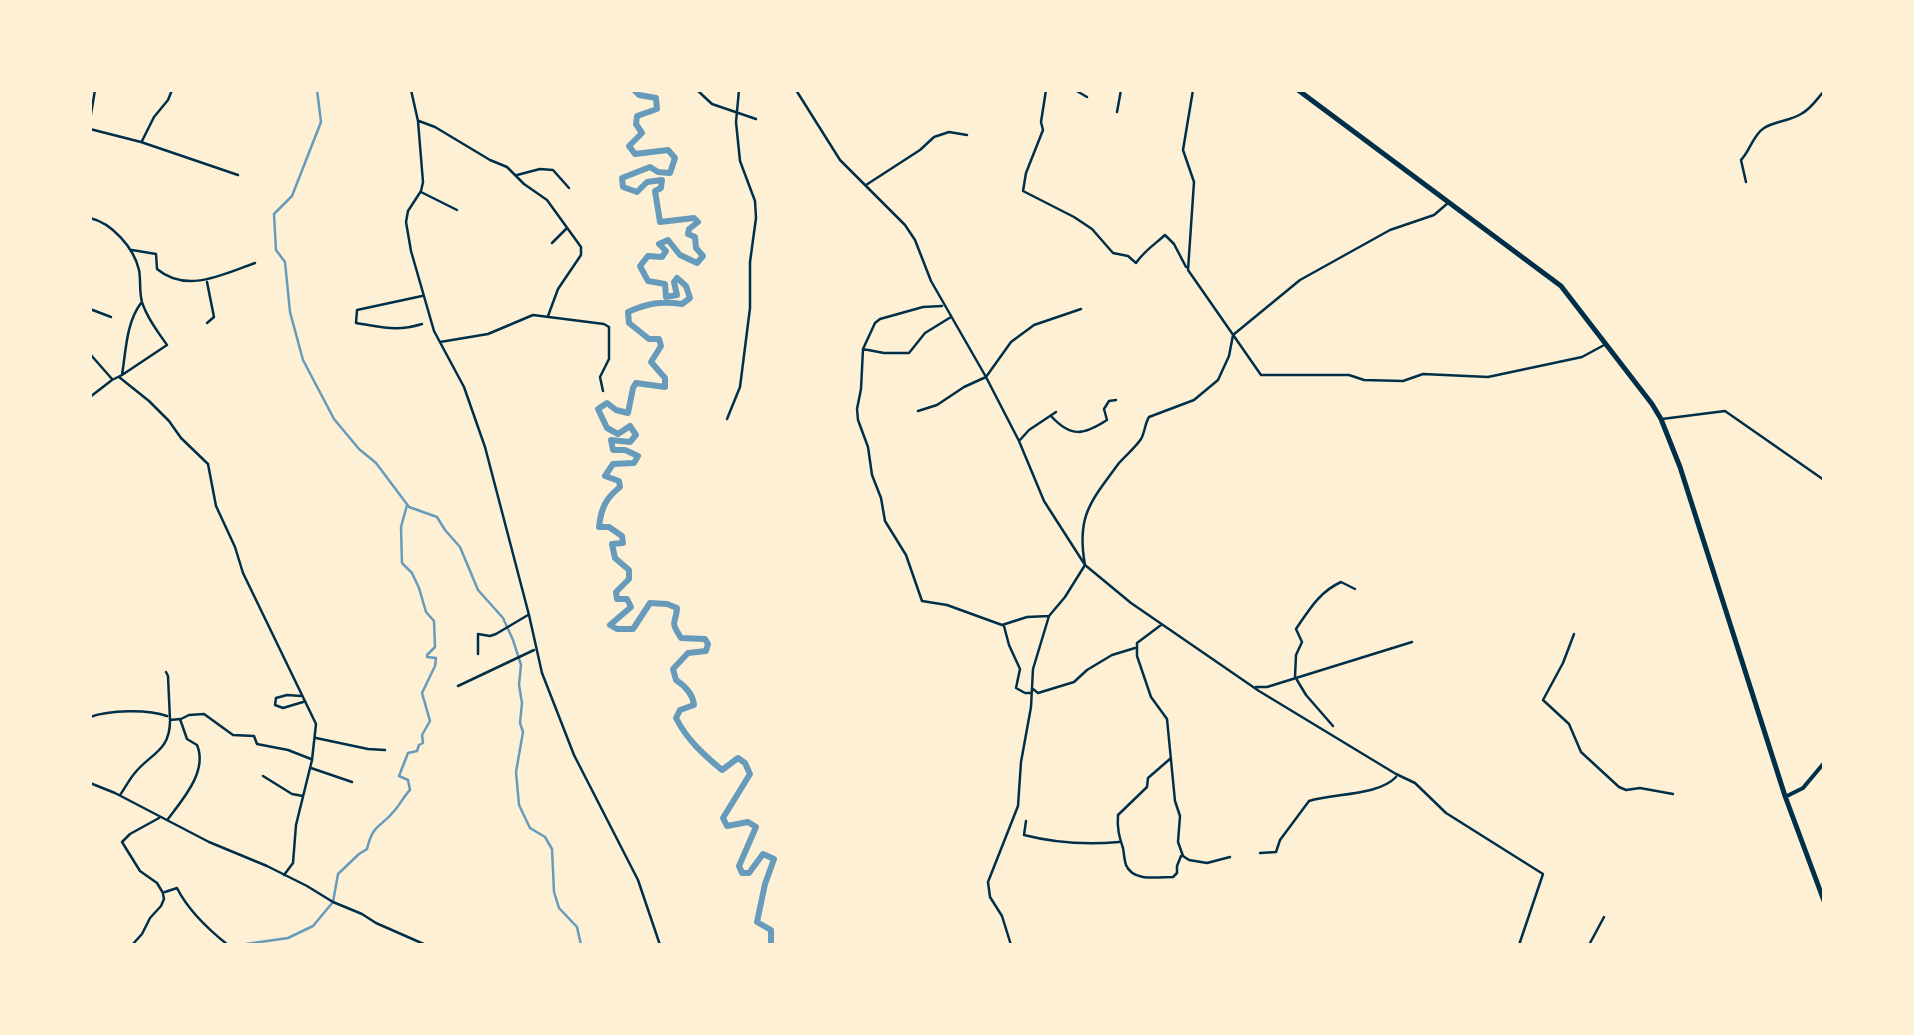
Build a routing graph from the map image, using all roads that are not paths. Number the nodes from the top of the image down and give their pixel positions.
1 (95, 90) edge
2 (172, 90) edge
3 (411, 90) edge
4 (697, 90) edge
5 (739, 90) edge
6 (796, 90) edge
7 (1046, 90) edge
8 (1075, 90) edge
9 (1121, 90) edge
10 (1193, 90) edge
11 (1298, 90) edge
12 (1824, 91) edge
13 (1087, 97) dead end
14 (737, 111) junction
15 (1117, 112) dead end
16 (756, 119) dead end
17 (90, 120) edge
18 (418, 121) junction
19 (90, 129) edge
20 (967, 135) dead end
21 (142, 142) junction
22 (238, 176) dead end
23 (516, 176) junction
24 (1746, 182) dead end
25 (865, 186) junction
26 (569, 188) dead end
27 (419, 191) junction
28 (1449, 202) junction
29 (457, 210) dead end
30 (90, 218) edge
31 (567, 228) junction
32 (552, 242) dead end
33 (131, 250) junction
34 (255, 263) dead end
35 (1188, 269) junction
36 (206, 280) junction
37 (423, 295) junction
38 (142, 302) junction
39 (944, 306) junction
40 (90, 309) edge
41 (1081, 309) dead end
42 (548, 316) junction
43 (952, 316) junction
44 (111, 317) dead end
45 (207, 323) dead end
46 (422, 324) dead end
47 (1233, 335) junction
48 (439, 342) junction
49 (1606, 344) junction
50 (862, 349) junction
51 (90, 354) edge
52 (121, 376) junction
53 (986, 376) junction
54 (112, 380) junction
55 (603, 391) dead end
56 (90, 397) edge
57 (1116, 400) dead end
58 (918, 410) dead end
59 (1056, 412) dead end
60 (1051, 416) junction
61 (727, 419) dead end
62 (1661, 419) junction
63 (1018, 441) junction
64 (1824, 480) edge
65 (1085, 565) junction
66 (1355, 588) dead end
67 (529, 615) junction
68 (1049, 616) junction
69 (1162, 624) junction
70 (1004, 625) junction
71 (1574, 634) dead end
72 (1412, 642) dead end
73 (1137, 647) junction
74 (536, 649) junction
75 (478, 654) dead end
76 (166, 672) dead end
77 (1295, 678) junction
78 (458, 686) dead end
79 (1252, 686) junction
80 (1031, 690) junction
81 (304, 699) junction
82 (90, 717) edge
83 (170, 718) junction
84 (180, 719) junction
85 (1332, 726) dead end
86 (315, 738) junction
87 (385, 750) dead end
88 (1171, 758) junction
89 (312, 760) junction
90 (1824, 764) edge
91 (310, 768) junction
92 (1396, 774) junction
93 (263, 776) dead end
94 (352, 782) dead end
95 (90, 783) edge
96 (1673, 794) dead end
97 (120, 796) junction
98 (1785, 796) junction
99 (304, 797) junction
100 (160, 817) junction
101 (167, 820) junction
102 (1026, 821) dead end
103 (1120, 842) junction
104 (1260, 853) dead end
105 (1182, 856) junction
106 (1230, 857) dead end
107 (284, 876) junction
108 (163, 893) junction
109 (1824, 901) edge
110 (1604, 917) dead end
111 (132, 945) edge
112 (228, 945) edge
113 (426, 945) edge
114 (660, 945) edge
115 (1011, 945) edge
116 (1519, 945) edge
117 (1590, 945) edge

1 - 17 street
2 - 21 street
3 - 18 street
4 - 14 street
5 - 14 street
6 - 25 street
7 - 35 street
8 - 13 street
9 - 15 street
10 - 35 street
11 - 28 main road
12 - 24 street
14 - 16 street
14 - 61 street
18 - 23 street
18 - 27 street
19 - 21 street
20 - 25 street
21 - 22 street
23 - 26 street
23 - 31 street
25 - 39 street
27 - 29 street
27 - 37 street
28 - 47 street
28 - 49 main road
30 - 33 street
31 - 32 street
31 - 42 street
33 - 36 street
33 - 38 street
34 - 36 street
35 - 47 street
36 - 45 street
37 - 46 street
37 - 48 street
38 - 52 street
38 - 52 street
39 - 43 street
39 - 50 street
40 - 44 street
41 - 53 street
42 - 48 street
42 - 55 street
43 - 50 street
43 - 53 street
47 - 49 street
47 - 65 street
48 - 67 street
49 - 62 main road
50 - 70 street
51 - 54 street
52 - 54 street
52 - 81 street
53 - 58 street
53 - 63 street
54 - 56 street
57 - 60 street
59 - 60 street
60 - 63 street
62 - 64 street
62 - 98 main road
63 - 65 street
65 - 68 street
65 - 69 street
66 - 77 street
67 - 74 street
67 - 75 street
68 - 70 street
68 - 80 street
69 - 73 street
69 - 79 street
70 - 80 street
71 - 96 street
72 - 77 street
73 - 80 street
73 - 88 street
74 - 78 street
74 - 114 street
76 - 83 street
77 - 79 street
77 - 85 street
79 - 92 street
80 - 115 street
81 - 81 street
81 - 86 street
82 - 83 street
83 - 84 street
83 - 97 street
84 - 89 street
84 - 101 street
86 - 87 street
86 - 89 street
88 - 103 street
88 - 105 street
89 - 91 street
90 - 98 street
91 - 94 street
91 - 99 street
92 - 104 street
92 - 116 street
93 - 99 street
95 - 97 street
97 - 100 street
98 - 109 main road
99 - 107 street
100 - 101 street
100 - 108 street
101 - 107 street
102 - 103 street
103 - 105 street
105 - 106 street
107 - 113 street
108 - 111 street
108 - 112 street
110 - 117 street

